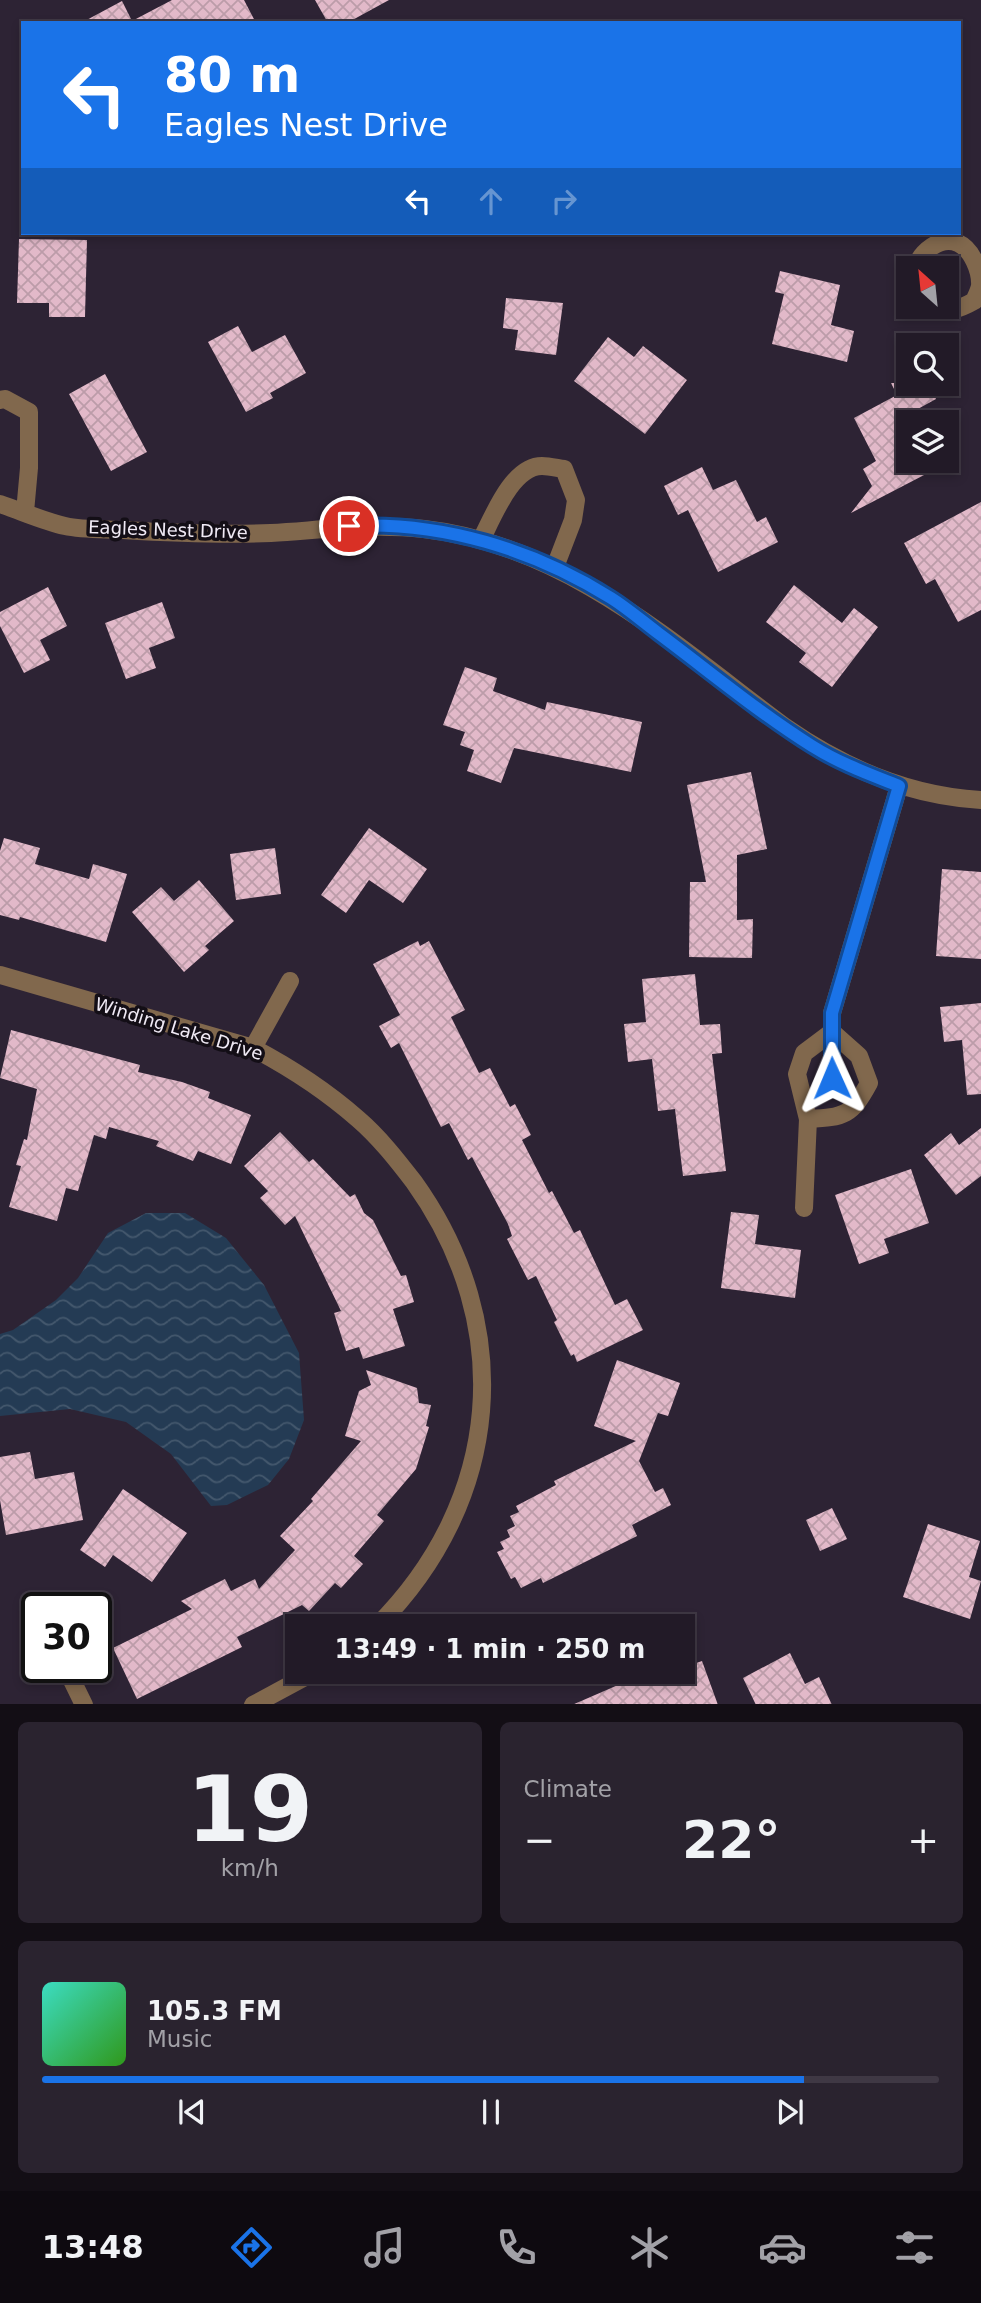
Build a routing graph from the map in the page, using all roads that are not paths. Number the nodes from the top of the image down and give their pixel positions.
1 (921, 256) edge
2 (978, 308) edge
3 (959, 309) edge
4 (0, 400) edge
5 (0, 504) edge
6 (25, 512) junction
7 (481, 540) junction
8 (555, 567) junction
9 (899, 786) junction
10 (981, 800) edge
11 (0, 975) edge
12 (290, 981) dead end
13 (832, 1032) junction
14 (253, 1048) junction
15 (832, 1078) dead end
16 (808, 1119) junction
17 (804, 1208) dead end
18 (389, 1614) edge
19 (74, 1683) edge
20 (291, 1684) edge
21 (84, 1704) edge
22 (253, 1704) edge

1 - 2 street
2 - 3 street
4 - 6 street
5 - 6 street, Eagles Nest Drive
6 - 7 street, Eagles Nest Drive
7 - 8 street, Eagles Nest Drive
7 - 8 street
8 - 9 street, Eagles Nest Drive
9 - 10 street, Eagles Nest Drive
9 - 13 street
11 - 14 street, Winding Lake Drive
12 - 14 street
13 - 15 street
13 - 16 street
13 - 16 street
14 - 18 street, Winding Lake Drive
16 - 17 street
19 - 21 street
20 - 22 street

